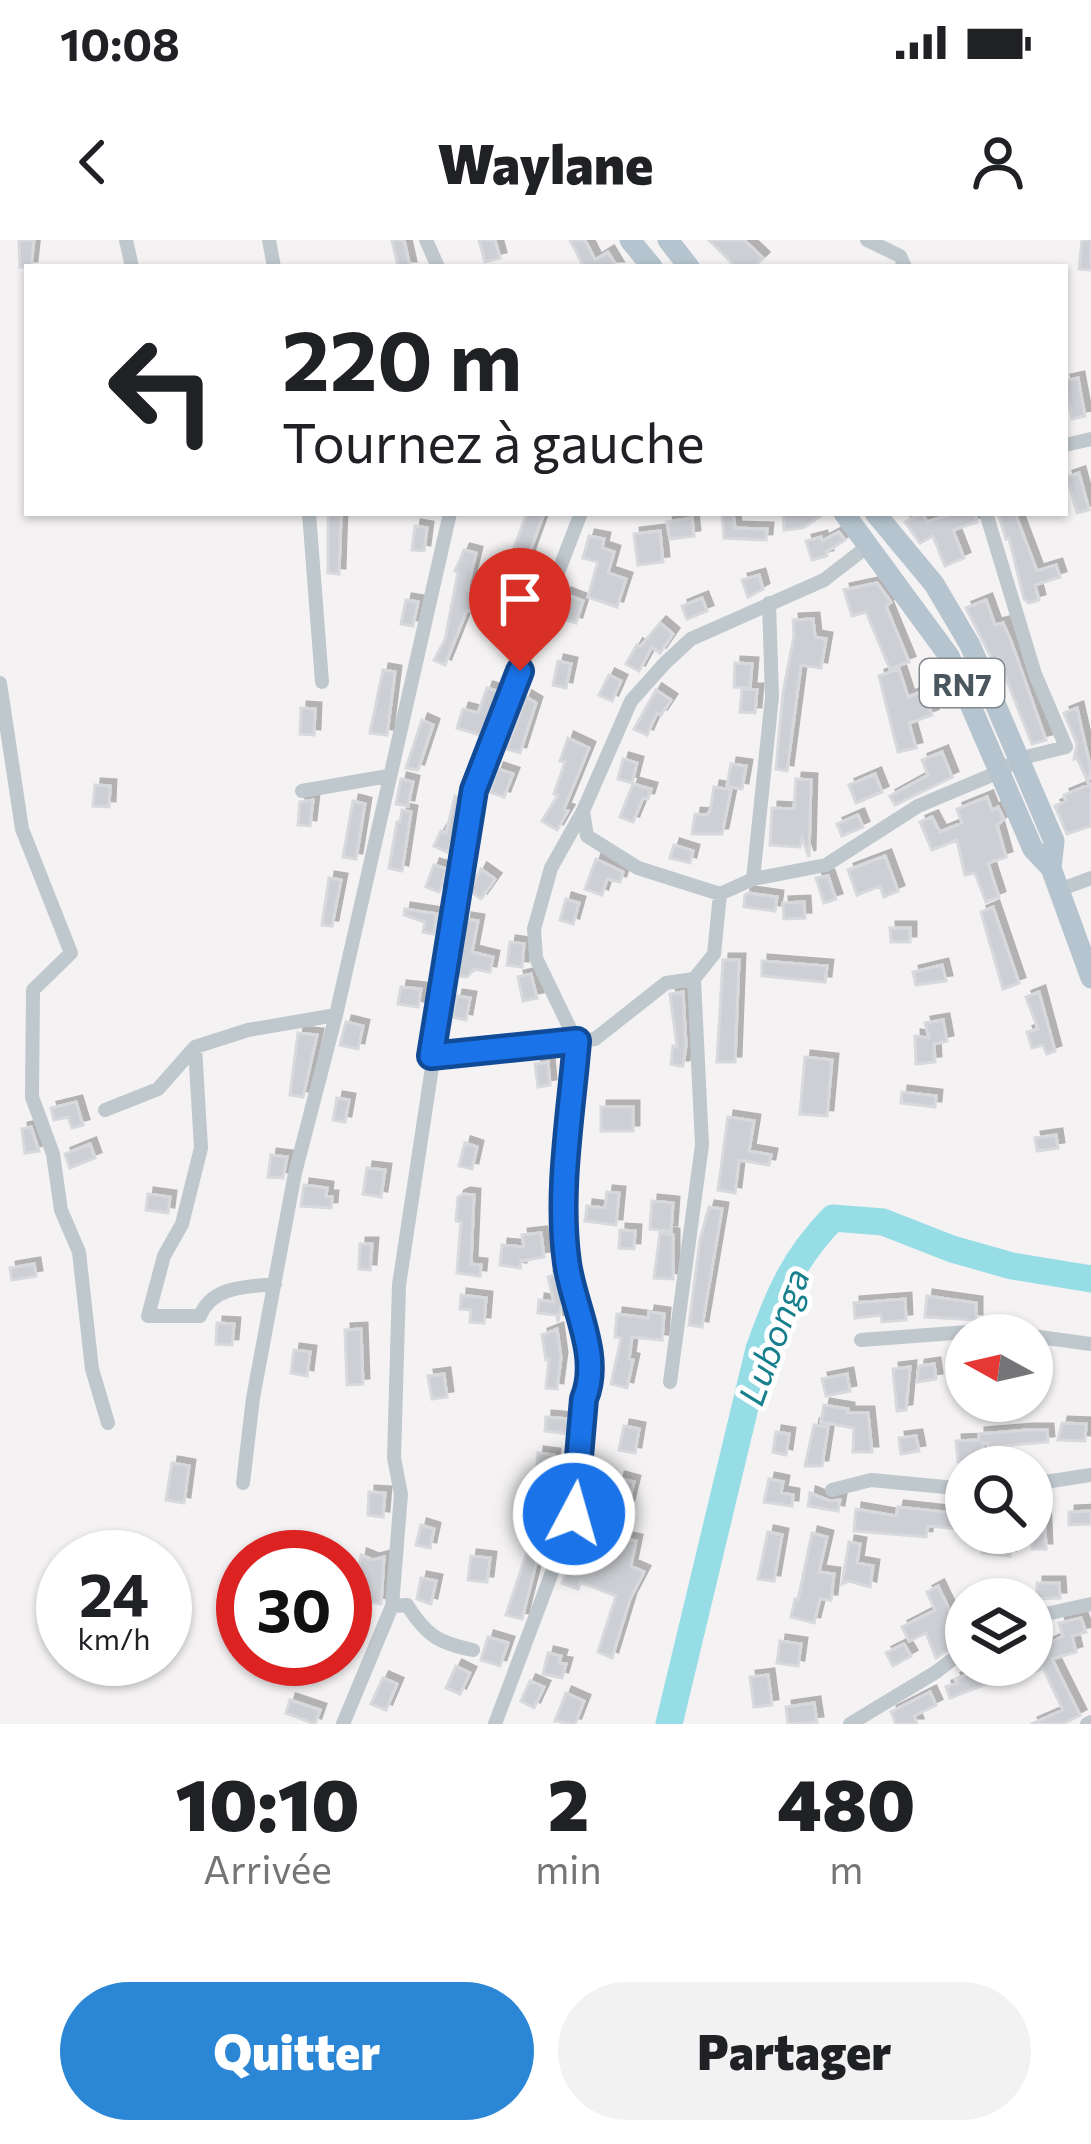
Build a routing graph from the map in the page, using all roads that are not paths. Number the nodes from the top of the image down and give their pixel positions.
1 (668, 240) edge
2 (867, 240) edge
3 (901, 258) edge
4 (687, 264) edge
5 (309, 516) edge
6 (449, 516) edge
7 (580, 516) edge
8 (846, 516) edge
9 (877, 516) edge
10 (987, 516) edge
11 (868, 546) junction
12 (769, 603) junction
13 (970, 645) junction
14 (949, 656) junction
15 (322, 682) dead end
16 (0, 683) edge
17 (1009, 765) junction
18 (388, 776) junction
19 (302, 791) dead end
20 (584, 811) junction
21 (1091, 878) edge
22 (1055, 879) junction
23 (752, 880) junction
24 (720, 894) junction
25 (1091, 978) edge
26 (694, 979) junction
27 (335, 1015) junction
28 (577, 1041) junction
29 (196, 1046) junction
30 (431, 1056) junction
31 (105, 1110) dead end
32 (274, 1284) junction
33 (945, 1334) edge
34 (1053, 1338) edge
35 (861, 1340) dead end
36 (1091, 1344) edge
37 (670, 1382) dead end
38 (108, 1424) dead end
39 (1091, 1475) edge
40 (1053, 1481) edge
41 (243, 1483) dead end
42 (945, 1487) edge
43 (832, 1490) dead end
44 (1091, 1604) edge
45 (392, 1606) junction
46 (1053, 1612) edge
47 (473, 1650) dead end
48 (945, 1662) edge
49 (343, 1724) edge
50 (495, 1724) edge
51 (850, 1724) edge

1 - 4 main road
2 - 3 street
5 - 15 street
6 - 18 street
7 - 30 street
8 - 11 main road, RN7
9 - 13 main road, RN7
10 - 17 street
11 - 12 street
11 - 14 main road, RN7
12 - 20 street
12 - 23 street
13 - 14 main road
13 - 17 main road, RN7
14 - 17 main road, RN7
16 - 38 street
17 - 22 main road, RN7
17 - 23 street
18 - 19 street
18 - 27 street
20 - 24 street
20 - 28 street
21 - 22 street
22 - 25 main road, RN7
23 - 24 street
24 - 26 street
26 - 28 street
26 - 37 street
27 - 29 street
27 - 32 street
28 - 30 street
28 - 50 street
29 - 31 street
29 - 32 street
30 - 45 street
32 - 41 street
33 - 35 street
34 - 36 street
39 - 40 street
42 - 43 street
44 - 46 street
45 - 47 street
45 - 49 street
48 - 51 street

